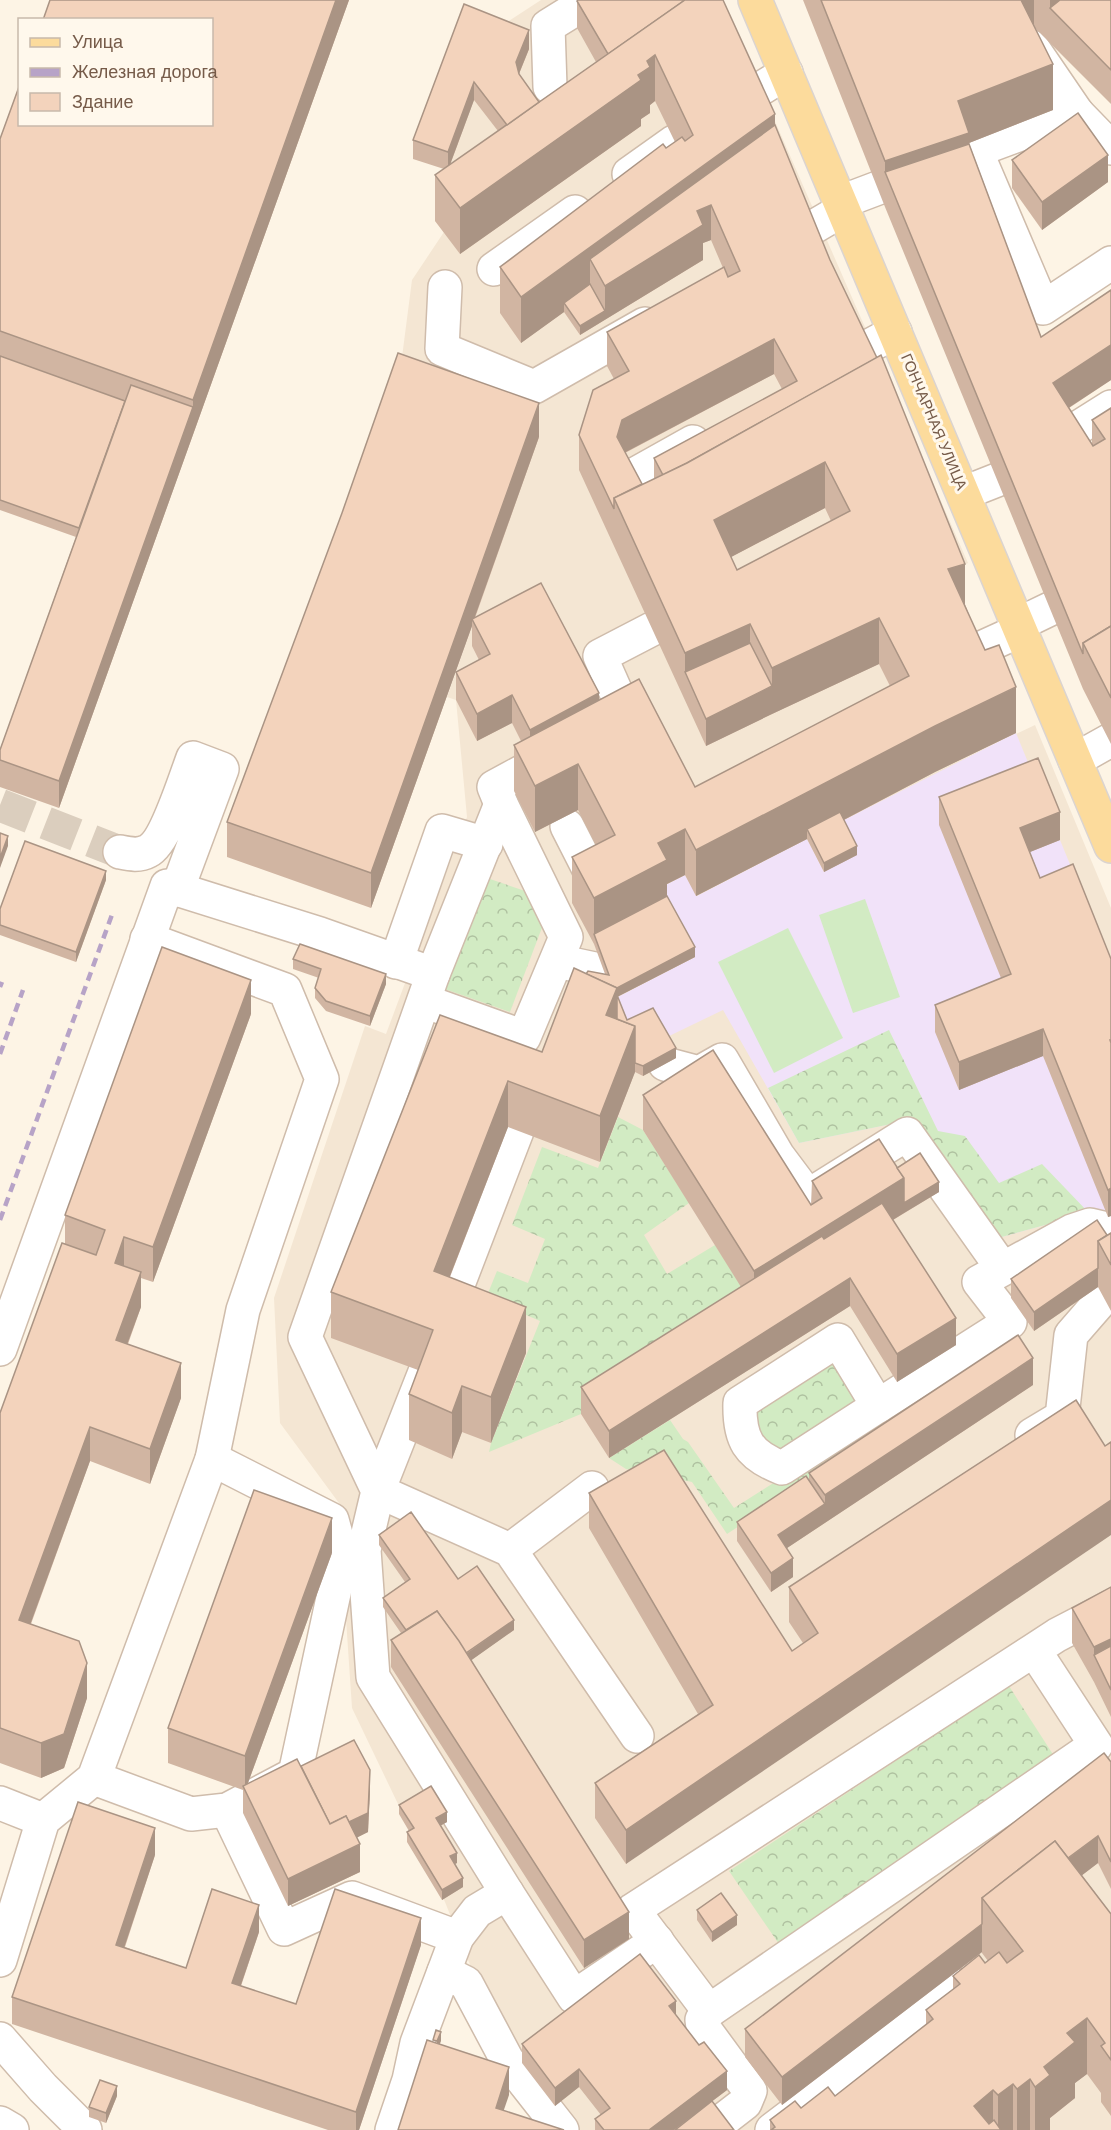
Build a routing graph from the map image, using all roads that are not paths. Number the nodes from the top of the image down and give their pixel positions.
1 (590, 0) edge
2 (755, 0) edge
3 (1032, 47) edge
4 (786, 73) junction
5 (550, 87) dead end
6 (747, 97) edge
7 (1077, 113) junction
8 (674, 142) edge
9 (1111, 148) edge
10 (878, 188) edge
11 (842, 206) junction
12 (805, 232) edge
13 (1111, 263) edge
14 (494, 269) dead end
15 (445, 287) dead end
16 (675, 307) edge
17 (896, 332) junction
18 (858, 352) edge
19 (1111, 407) edge
20 (714, 431) edge
21 (1065, 436) edge
22 (634, 475) edge
23 (997, 480) edge
24 (949, 484) junction
25 (1050, 609) edge
26 (1020, 627) junction
27 (652, 629) dead end
28 (966, 655) edge
29 (588, 738) edge
30 (1109, 741) dead end
31 (1075, 760) junction
32 (543, 762) edge
33 (501, 804) junction
34 (486, 844) junction
35 (1111, 846) edge
36 (120, 852) tunnel mouth
37 (177, 890) junction
38 (147, 939) junction
39 (396, 962) junction
40 (604, 971) edge
41 (429, 988) junction
42 (557, 991) junction
43 (541, 1061) edge
44 (665, 1064) edge
45 (517, 1131) dead end
46 (1111, 1230) edge
47 (1002, 1268) junction
48 (1104, 1297) edge
49 (444, 1321) edge
50 (0, 1349) edge
51 (424, 1372) edge
52 (878, 1406) dead end
53 (1003, 1454) edge
54 (212, 1459) junction
55 (592, 1488) edge
56 (378, 1491) junction
57 (510, 1550) junction
58 (1111, 1607) edge
59 (1034, 1650) junction
60 (637, 1736) dead end
61 (94, 1778) junction
62 (0, 1803) edge
63 (226, 1810) junction
64 (43, 1820) junction
65 (507, 1893) junction
66 (457, 1937) junction
67 (657, 1941) junction
68 (0, 1960) edge
69 (444, 1972) junction
70 (972, 1977) edge
71 (709, 2011) junction
72 (0, 2039) edge
73 (417, 2043) junction
74 (0, 2123) edge
75 (12, 2130) edge
76 (85, 2130) edge
77 (370, 2130) edge
78 (392, 2130) edge
79 (562, 2130) edge
80 (710, 2130) edge
81 (772, 2130) edge

1 - 5 lane
2 - 4 main road, ГОНЧАРНАЯ УЛИЦА
3 - 7 lane
4 - 6 lane
4 - 11 main road, ГОНЧАРНАЯ УЛИЦА
7 - 9 lane
7 - 13 lane
8 - 14 lane
10 - 11 lane
11 - 12 lane
11 - 17 main road, ГОНЧАРНАЯ УЛИЦА
15 - 16 lane
17 - 18 lane
17 - 24 main road, ГОНЧАРНАЯ УЛИЦА
19 - 21 lane
20 - 22 lane
23 - 24 lane
24 - 26 main road, ГОНЧАРНАЯ УЛИЦА
25 - 26 lane
26 - 28 lane
26 - 31 main road, ГОНЧАРНАЯ УЛИЦА
27 - 29 lane
30 - 31 lane
31 - 35 main road, ГОНЧАРНАЯ УЛИЦА
32 - 33 lane
33 - 34 lane
33 - 42 lane
34 - 39 lane
34 - 41 lane
36 - 37 lane
37 - 38 lane
37 - 39 lane
38 - 50 lane
38 - 54 lane
39 - 41 lane
40 - 42 lane
41 - 42 lane
41 - 56 lane
42 - 43 lane
44 - 47 lane
45 - 49 lane
46 - 47 lane
47 - 52 lane
48 - 53 lane
51 - 56 lane
54 - 61 lane
54 - 63 lane
55 - 57 lane
56 - 57 lane
56 - 65 lane
57 - 60 lane
58 - 59 lane
59 - 67 lane
59 - 71 lane
61 - 63 lane
61 - 64 lane
62 - 64 lane
63 - 66 lane
64 - 68 lane
65 - 66 lane
65 - 67 lane
66 - 69 lane
67 - 71 lane
69 - 73 lane
69 - 79 lane
70 - 81 lane
71 - 80 lane
72 - 76 lane
73 - 77 lane
73 - 78 lane
74 - 75 lane

